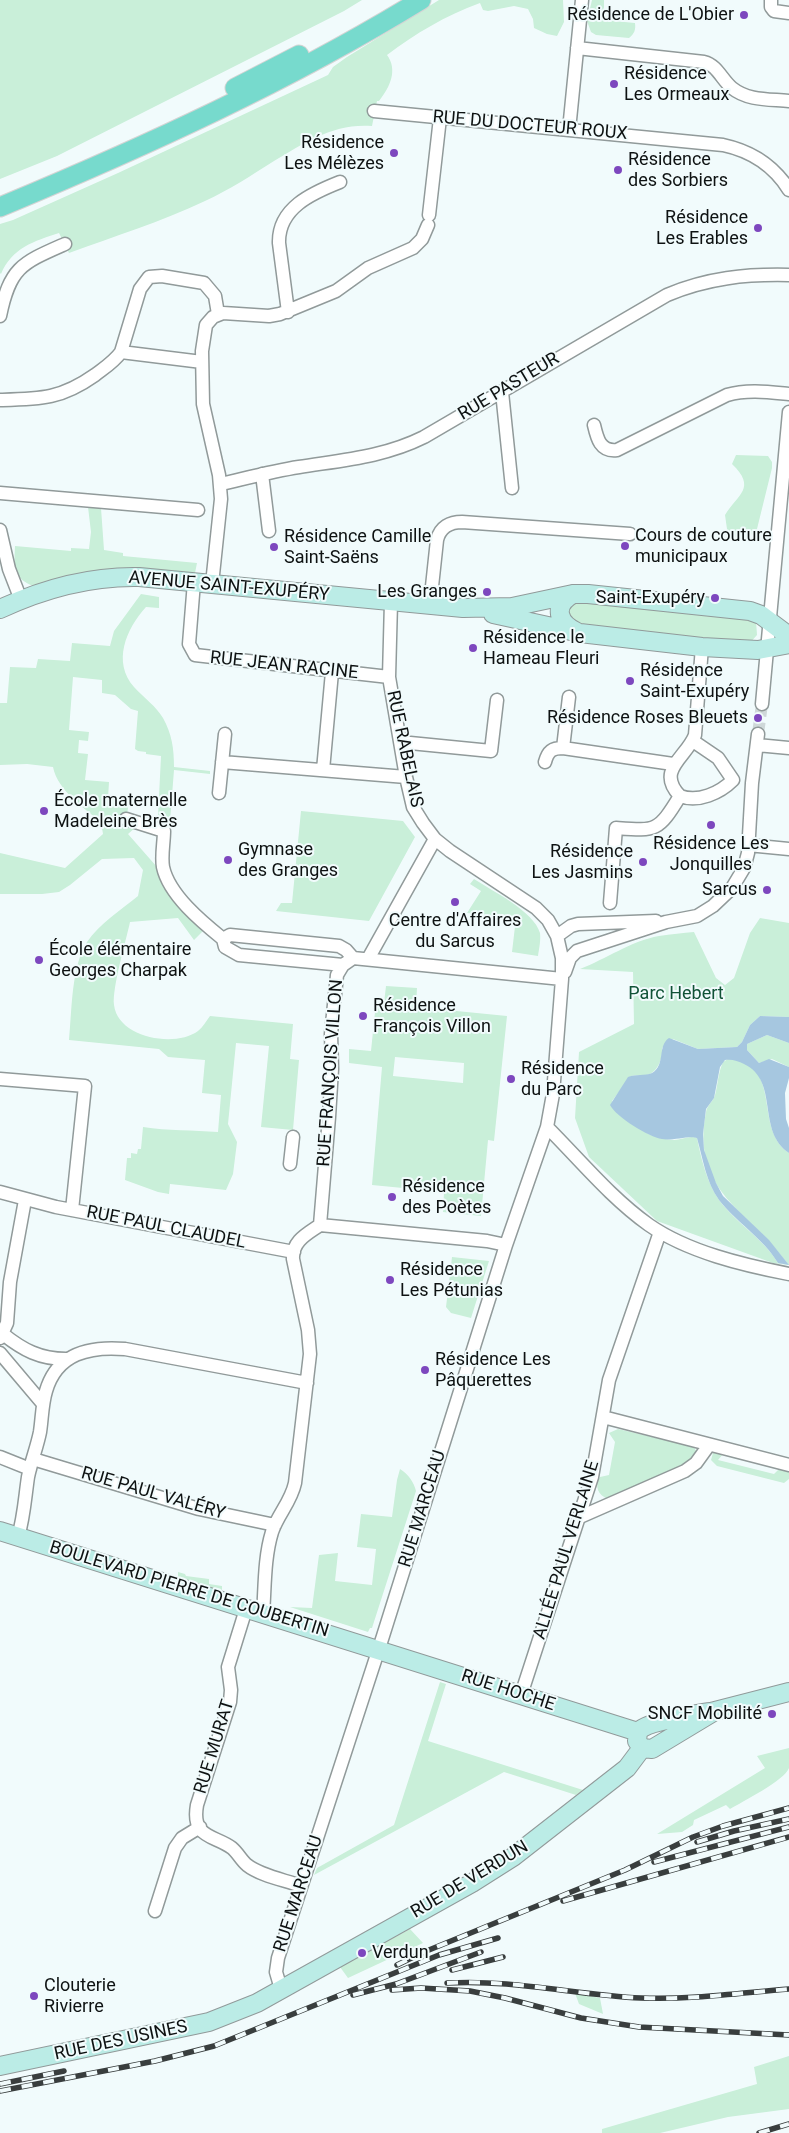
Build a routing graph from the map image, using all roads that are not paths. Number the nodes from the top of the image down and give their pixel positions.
1 (396, 0) edge
2 (421, 0) edge
3 (582, 0) edge
4 (771, 0) edge
5 (789, 13) edge
6 (577, 48) junction
7 (789, 101) edge
8 (374, 111) dead end
9 (440, 118) junction
10 (569, 130) junction
11 (340, 182) dead end
12 (789, 190) edge
13 (0, 193) edge
14 (0, 207) edge
15 (65, 244) dead end
16 (789, 275) edge
17 (288, 312) junction
18 (218, 314) junction
19 (0, 316) edge
20 (121, 352) junction
21 (202, 362) junction
22 (502, 392) junction
23 (789, 394) edge
24 (0, 400) edge
25 (789, 412) edge
26 (594, 425) dead end
27 (262, 474) junction
28 (221, 484) junction
29 (512, 488) dead end
30 (0, 494) edge
31 (198, 510) dead end
32 (0, 530) edge
33 (269, 531) dead end
34 (630, 534) dead end
35 (2, 551) edge
36 (194, 582) junction
37 (212, 584) junction
38 (573, 594) junction
39 (21, 600) junction
40 (391, 602) junction
41 (430, 605) junction
42 (463, 608) junction
43 (0, 609) edge
44 (769, 621) junction
45 (580, 633) junction
46 (789, 636) edge
47 (789, 644) edge
48 (702, 647) junction
49 (767, 649) junction
50 (332, 672) junction
51 (389, 677) junction
52 (569, 697) dead end
53 (498, 700) dead end
54 (762, 704) tunnel mouth
55 (225, 734) dead end
56 (693, 740) junction
57 (400, 742) junction
58 (563, 748) junction
59 (789, 748) edge
60 (222, 762) junction
61 (545, 762) dead end
62 (674, 764) junction
63 (323, 770) junction
64 (406, 777) junction
65 (733, 780) junction
66 (752, 783) junction
67 (218, 793) dead end
68 (680, 796) junction
69 (126, 819) dead end
70 (435, 839) junction
71 (748, 845) junction
72 (789, 849) edge
73 (610, 903) dead end
74 (666, 922) junction
75 (556, 936) junction
76 (223, 939) junction
77 (368, 959) junction
78 (348, 961) junction
79 (562, 979) junction
80 (0, 1079) edge
81 (548, 1127) junction
82 (294, 1137) dead end
83 (290, 1164) dead end
84 (0, 1192) edge
85 (25, 1200) junction
86 (72, 1210) junction
87 (320, 1225) junction
88 (660, 1232) junction
89 (506, 1245) junction
90 (294, 1252) junction
91 (789, 1274) edge
92 (1, 1336) edge
93 (0, 1352) edge
94 (66, 1359) junction
95 (307, 1383) junction
96 (43, 1404) junction
97 (602, 1417) junction
98 (709, 1445) junction
99 (0, 1457) edge
100 (32, 1464) junction
101 (789, 1465) edge
102 (580, 1517) junction
103 (275, 1525) junction
104 (0, 1531) edge
105 (18, 1537) junction
106 (246, 1609) junction
107 (263, 1614) junction
108 (378, 1650) junction
109 (789, 1692) edge
110 (521, 1695) junction
111 (647, 1738) junction
112 (200, 1827) junction
113 (301, 1886) junction
114 (155, 1911) dead end
115 (281, 1989) junction
116 (0, 2066) edge

1 - 13 main road
2 - 14 main road
3 - 6 street
4 - 5 street
6 - 7 street
6 - 10 street
8 - 9 street, RUE DU DOCTEUR ROUX
9 - 10 street, RUE DU DOCTEUR ROUX
9 - 17 street
10 - 12 street, RUE DU DOCTEUR ROUX
11 - 17 street
15 - 19 street
16 - 22 street, RUE PASTEUR
17 - 18 street
18 - 20 street
18 - 21 street
20 - 21 street
20 - 24 street
21 - 28 street
22 - 27 street, RUE PASTEUR
22 - 29 street
23 - 26 street
25 - 44 street
27 - 28 street, RUE PASTEUR
27 - 33 street
28 - 37 street
30 - 31 street
32 - 35 street
34 - 41 street
35 - 39 street
36 - 37 street, AVENUE SAINT-EXUPÉRY
36 - 39 street, AVENUE SAINT-EXUPÉRY
36 - 50 street, RUE JEAN RACINE
37 - 40 street, AVENUE SAINT-EXUPÉRY
38 - 42 street, AVENUE SAINT-EXUPÉRY
38 - 44 street, AVENUE SAINT-EXUPÉRY
38 - 45 street
39 - 43 street, AVENUE SAINT-EXUPÉRY
40 - 41 street, AVENUE SAINT-EXUPÉRY
40 - 51 street, RUE RABELAIS
41 - 42 street, AVENUE SAINT-EXUPÉRY
42 - 45 street, AVENUE SAINT-EXUPÉRY
44 - 46 street, AVENUE SAINT-EXUPÉRY
44 - 49 street
45 - 48 street, AVENUE SAINT-EXUPÉRY
47 - 49 street, AVENUE SAINT-EXUPÉRY
48 - 49 street, AVENUE SAINT-EXUPÉRY
48 - 56 street
49 - 54 street
50 - 51 street, RUE JEAN RACINE
50 - 63 street
51 - 57 street, RUE RABELAIS
52 - 58 street
53 - 57 street
55 - 60 street
56 - 62 street
56 - 65 street
57 - 64 street, RUE RABELAIS
58 - 61 street
58 - 62 street
59 - 66 street
60 - 63 street
60 - 67 street
62 - 68 street
63 - 64 street
64 - 70 street, RUE RABELAIS
65 - 66 street
65 - 68 street
66 - 71 street
68 - 73 street
69 - 76 street
70 - 75 street, RUE RABELAIS
70 - 77 street
71 - 72 street
71 - 74 street
74 - 75 street
74 - 79 street
75 - 79 street, RUE RABELAIS
76 - 78 street
76 - 78 street
77 - 78 street, RUE FRANÇOIS VILLON
77 - 79 street, RUE FRANÇOIS VILLON
78 - 87 street, RUE FRANÇOIS VILLON
79 - 81 street, RUE MARCEAU
80 - 86 street
81 - 88 street
81 - 89 street, RUE MARCEAU
82 - 83 street
84 - 85 street, RUE PAUL CLAUDEL
85 - 86 street, RUE PAUL CLAUDEL
85 - 92 street
86 - 90 street, RUE PAUL CLAUDEL
87 - 89 street
87 - 90 street
88 - 91 street
88 - 97 street, ALLÉE PAUL VERLAINE
89 - 108 street, RUE MARCEAU
90 - 95 street
92 - 94 street
93 - 96 street
94 - 95 street
94 - 96 street
95 - 103 street
96 - 100 street
97 - 98 street
97 - 102 street, ALLÉE PAUL VERLAINE
98 - 101 street
98 - 102 street
99 - 100 street, RUE PAUL VALÉRY
100 - 103 street, RUE PAUL VALÉRY
100 - 105 street
102 - 110 street, ALLÉE PAUL VERLAINE
103 - 107 street
104 - 105 street, BOULEVARD PIERRE DE COUBERTIN
105 - 106 street, BOULEVARD PIERRE DE COUBERTIN
106 - 107 street, BOULEVARD PIERRE DE COUBERTIN
106 - 112 street, RUE MURAT
107 - 108 street, BOULEVARD PIERRE DE COUBERTIN
108 - 110 street, RUE HOCHE
108 - 113 street, RUE MARCEAU
109 - 111 street, RUE DE VERDUN
110 - 111 street, RUE HOCHE
111 - 115 street, RUE DE VERDUN
112 - 113 street
112 - 114 street
113 - 115 street, RUE MARCEAU
115 - 116 street, RUE DES USINES

